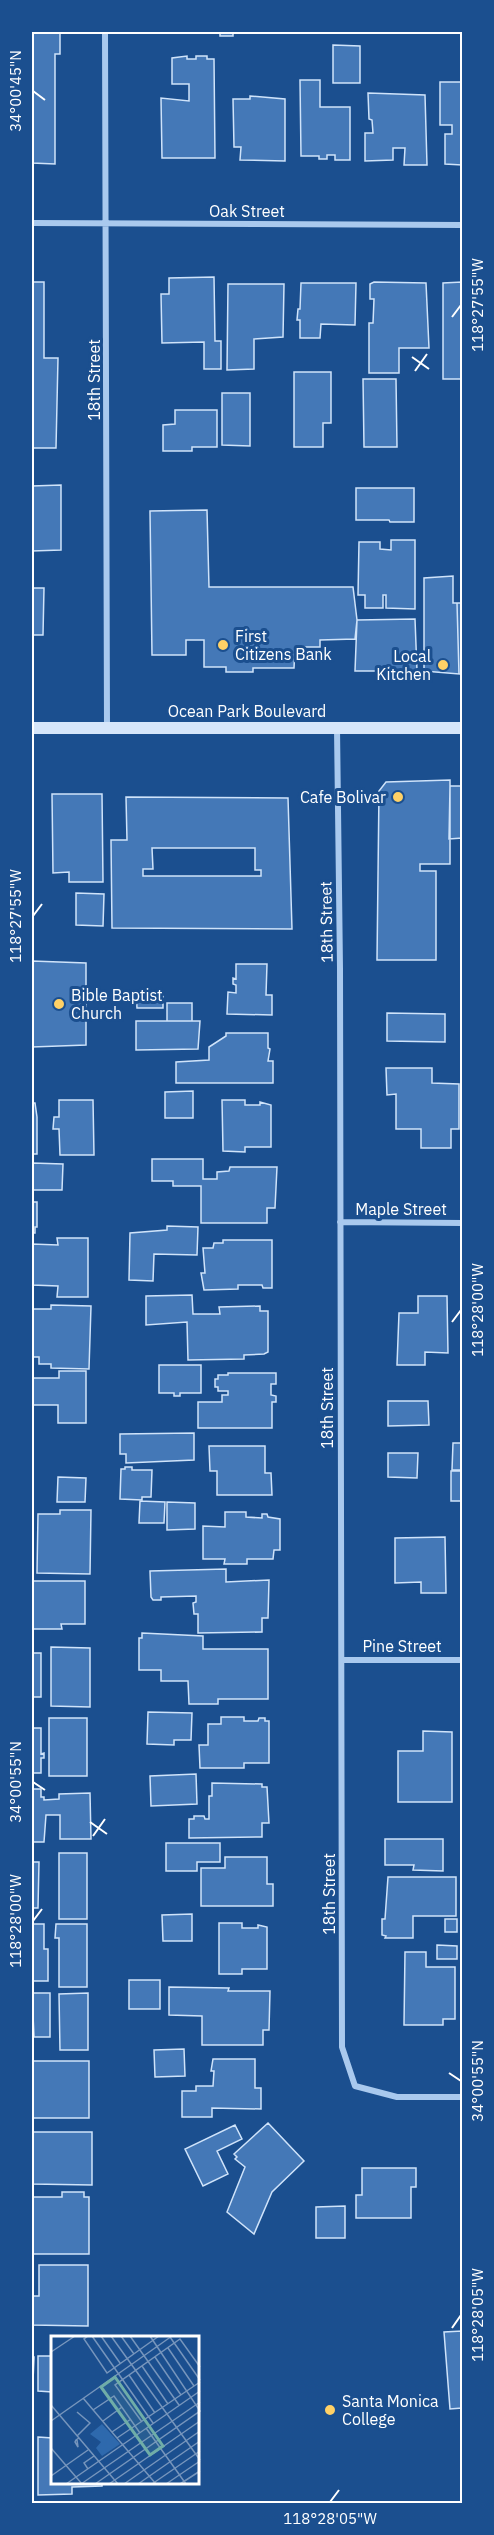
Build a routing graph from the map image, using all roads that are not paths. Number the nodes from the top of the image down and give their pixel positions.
1 (105, 32) edge
2 (32, 224) edge
3 (107, 225) junction
4 (462, 225) edge
5 (32, 728) edge
6 (107, 728) junction
7 (337, 728) junction
8 (462, 728) edge
9 (340, 1222) junction
10 (462, 1223) edge
11 (342, 1660) junction
12 (462, 1660) edge
13 (462, 2097) edge

1 - 3 street, 18th Street
2 - 3 street, Oak Street
3 - 4 street, Oak Street
3 - 6 street, 18th Street
5 - 6 street, Ocean Park Boulevard
6 - 7 street, Ocean Park Boulevard
7 - 8 street, Ocean Park Boulevard
7 - 9 street, 18th Street
9 - 10 street, Maple Street
9 - 11 street, 18th Street
11 - 12 street, Pine Street
11 - 13 street, 18th Street

